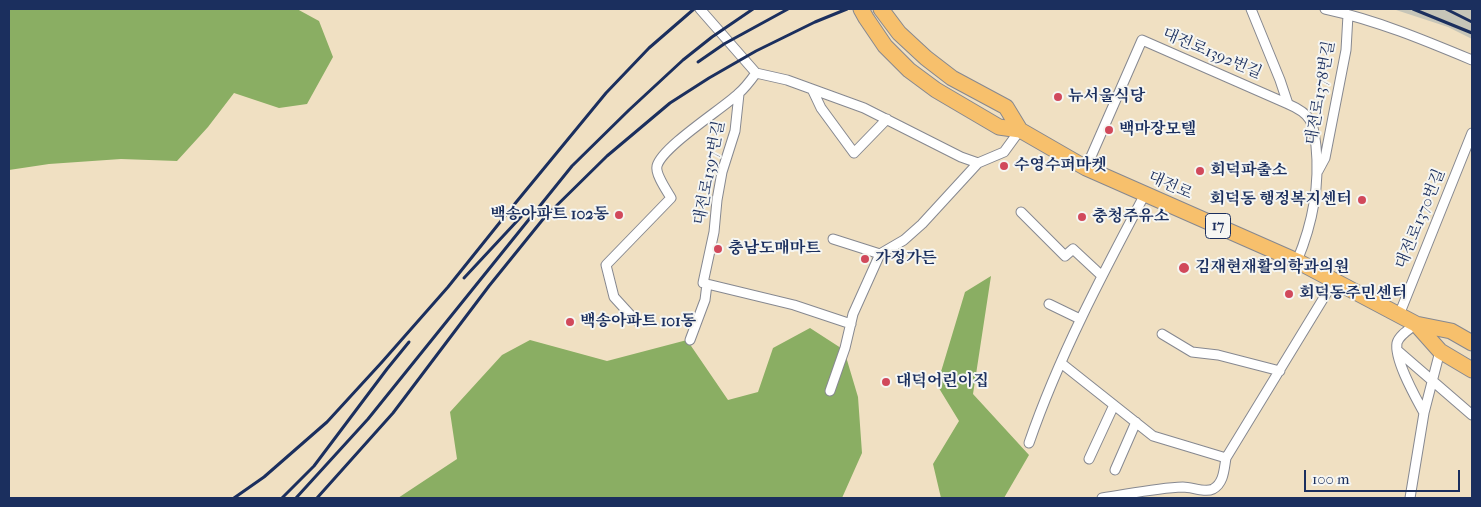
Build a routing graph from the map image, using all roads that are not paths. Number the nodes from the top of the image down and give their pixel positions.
1 (700, 9) edge
2 (861, 9) edge
3 (881, 9) edge
4 (1251, 9) edge
5 (1325, 9) edge
6 (1348, 15) junction
7 (1472, 60) edge
8 (756, 74) junction
9 (812, 89) junction
10 (739, 94) junction
11 (1288, 104) junction
12 (887, 118) junction
13 (1020, 130) junction
14 (1472, 133) edge
15 (978, 163) junction
16 (1086, 168) junction
17 (1317, 174) junction
18 (1145, 194) junction
19 (1021, 212) dead end
20 (833, 239) dead end
21 (880, 254) junction
22 (1297, 261) junction
23 (1102, 276) junction
24 (1334, 281) junction
25 (707, 284) junction
26 (1050, 304) dead end
27 (1398, 315) junction
28 (1080, 318) junction
29 (635, 320) dead end
30 (851, 324) junction
31 (1416, 324) junction
32 (1162, 334) dead end
33 (690, 340) dead end
34 (1472, 343) edge
35 (1398, 351) junction
36 (1440, 351) junction
37 (1061, 363) junction
38 (1472, 370) edge
39 (1280, 371) junction
40 (1432, 380) junction
41 (830, 391) dead end
42 (1114, 405) junction
43 (1424, 413) junction
44 (1472, 415) edge
45 (1136, 422) junction
46 (1029, 443) dead end
47 (1226, 458) junction
48 (1089, 459) dead end
49 (1115, 470) dead end
50 (1170, 488) junction
51 (1206, 494) edge
52 (1130, 496) edge
53 (1102, 498) edge
54 (1166, 498) edge
55 (1410, 498) edge

1 - 8 street
2 - 13 main road, 대전로 / 17
3 - 13 main road, 대전로 / 17
4 - 11 street, 대전로1378번길
5 - 6 street
6 - 7 street
6 - 17 street, 대전로1378번길
8 - 9 street
8 - 10 street
9 - 12 street
9 - 12 street
10 - 25 street, 대전로1397번길
10 - 29 street
11 - 16 street, 대전로1392번길
11 - 17 street, 대전로1378번길
12 - 15 street
13 - 15 street
13 - 16 main road, 대전로 / 17
14 - 27 street, 대전로1370번길
15 - 21 street
16 - 18 main road, 대전로 / 17
17 - 22 street, 대전로1378번길
18 - 22 main road, 대전로 / 17
18 - 23 street
19 - 23 street
20 - 21 street
21 - 30 street
22 - 24 main road, 대전로 / 17
23 - 28 street
24 - 27 main road, 대전로 / 17
24 - 39 street
25 - 30 street
25 - 33 street, 대전로1397번길
26 - 28 street
27 - 31 main road, 대전로 / 17
28 - 37 street
30 - 41 street
31 - 34 main road, 대전로 / 17
31 - 35 street
31 - 36 main road, 대전로 / 17
32 - 39 street
35 - 40 street
35 - 43 street
36 - 38 main road, 대전로 / 17
36 - 40 street
37 - 42 street
37 - 46 street
39 - 47 street
40 - 43 street
40 - 44 street
42 - 45 street
42 - 48 street
43 - 55 street
45 - 47 street
45 - 49 street
47 - 51 street
50 - 51 street
50 - 52 street
50 - 54 street
52 - 53 street

